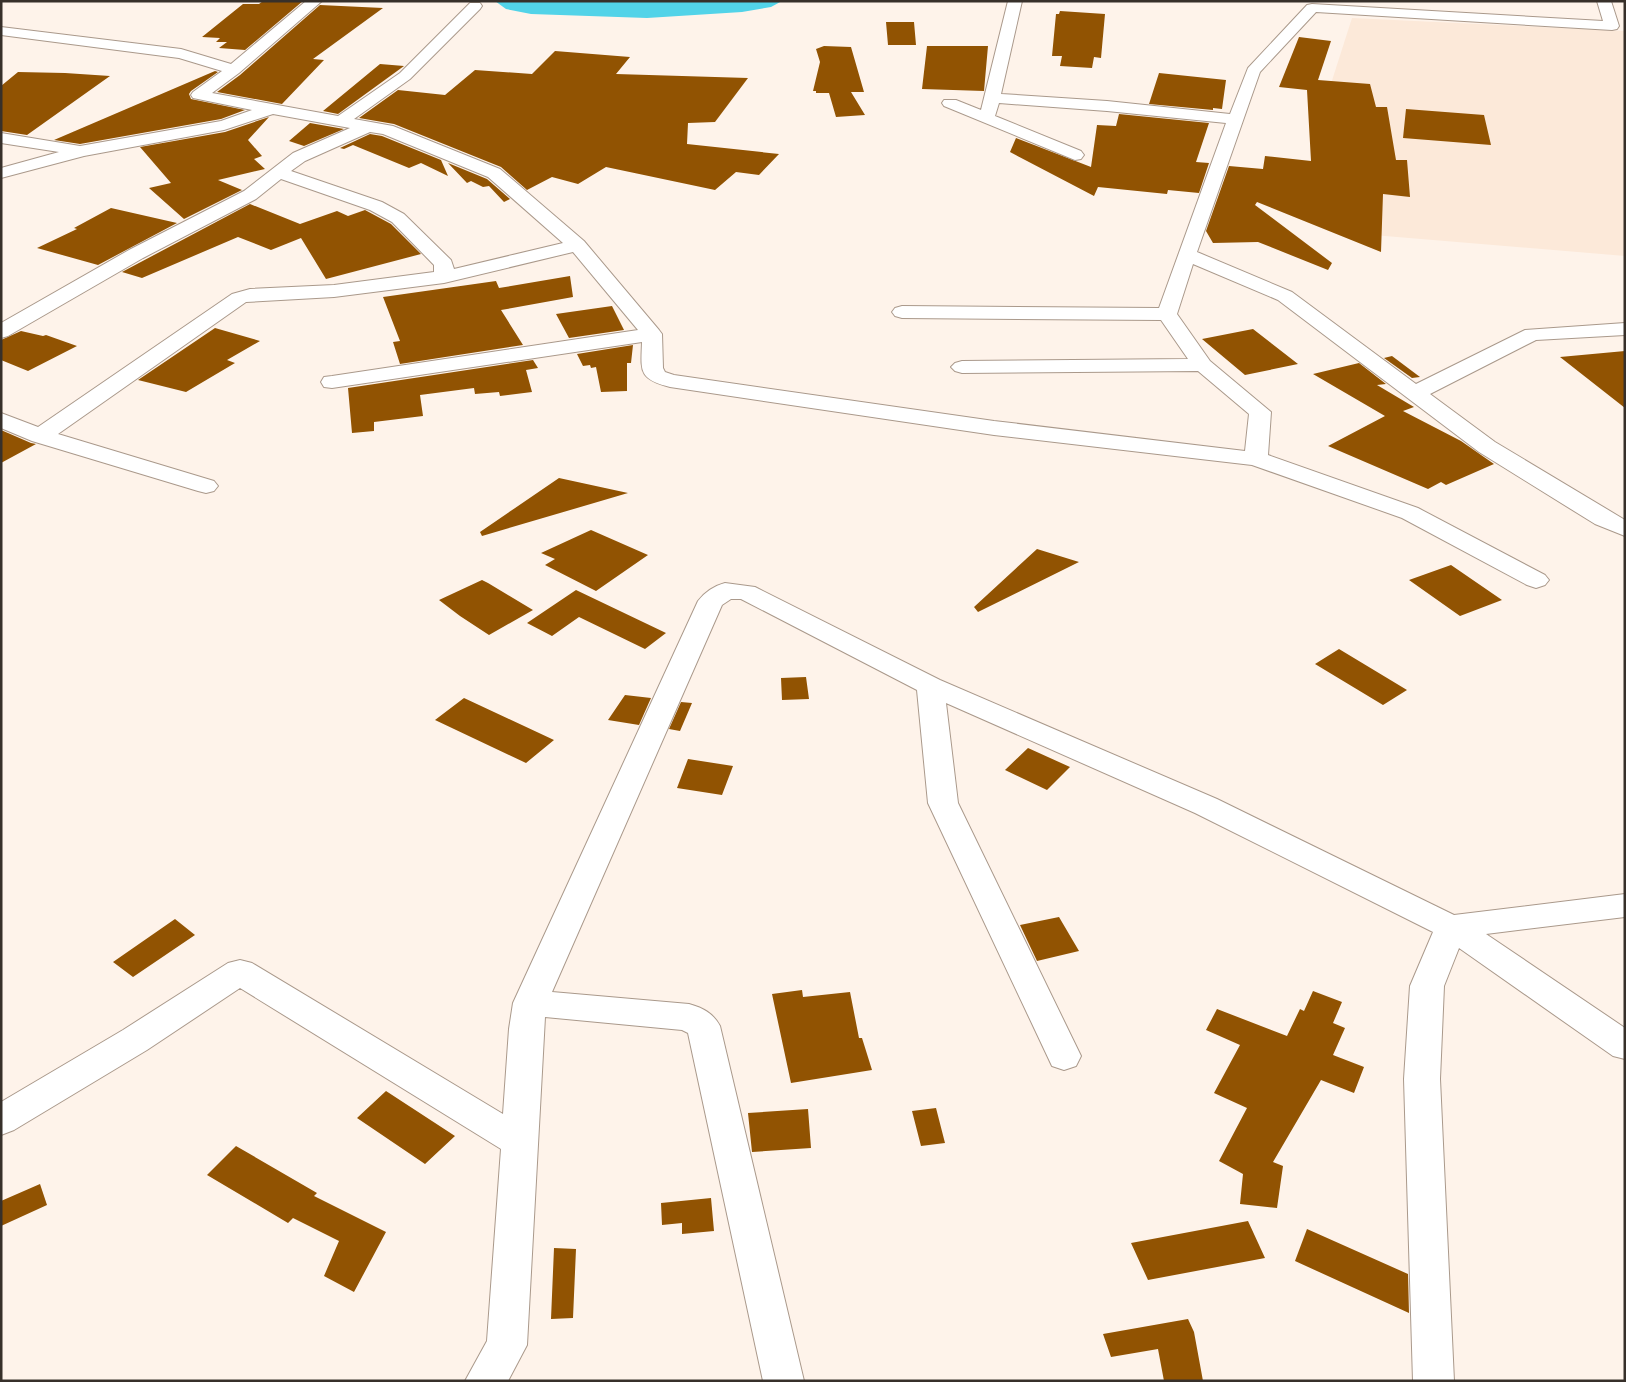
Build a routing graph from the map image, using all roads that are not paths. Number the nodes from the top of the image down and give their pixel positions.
1 (315, 1) edge
2 (1015, 1) edge
3 (1604, 1) edge
4 (475, 6) dead end
5 (1, 31) edge
6 (234, 70) junction
7 (993, 98) junction
8 (950, 104) dead end
9 (274, 108) junction
10 (987, 119) junction
11 (1235, 119) junction
12 (341, 121) junction
13 (369, 126) junction
14 (1, 138) edge
15 (82, 151) junction
16 (1075, 155) dead end
17 (1, 173) edge
18 (279, 173) junction
19 (577, 245) junction
20 (1187, 254) junction
21 (444, 277) junction
22 (902, 312) dead end
23 (1167, 314) junction
24 (1625, 328) edge
25 (1, 332) edge
26 (652, 334) junction
27 (1203, 366) junction
28 (962, 368) dead end
29 (332, 382) dead end
30 (1414, 393) junction
31 (1, 420) edge
32 (40, 436) junction
33 (1256, 459) junction
34 (206, 486) dead end
35 (1625, 529) edge
36 (1536, 580) dead end
37 (930, 686) junction
38 (1625, 905) edge
39 (1451, 927) junction
40 (530, 1003) junction
41 (1625, 1046) edge
42 (1064, 1056) dead end
43 (1, 1120) edge
44 (519, 1142) junction
45 (485, 1381) edge
46 (784, 1381) edge
47 (1434, 1381) edge

1 - 6 street
2 - 7 street
3 - 11 street
4 - 12 street
5 - 6 street
6 - 9 street
7 - 10 street
7 - 11 street
8 - 10 street
9 - 12 street
9 - 15 street
10 - 16 street
11 - 20 street
12 - 13 street
13 - 18 street
13 - 19 street
14 - 15 street
15 - 17 street
18 - 21 street
18 - 25 street
19 - 21 street
19 - 26 street
20 - 23 street
20 - 30 street
21 - 32 street
22 - 23 street
23 - 27 street
24 - 30 street
26 - 29 street
26 - 33 street
27 - 28 street
27 - 33 street
30 - 35 street
31 - 32 street
32 - 34 street
33 - 36 street
37 - 39 street
37 - 40 street
37 - 42 street
38 - 39 street
39 - 41 street
39 - 47 street
40 - 44 street
40 - 46 street
43 - 44 street
44 - 45 street

